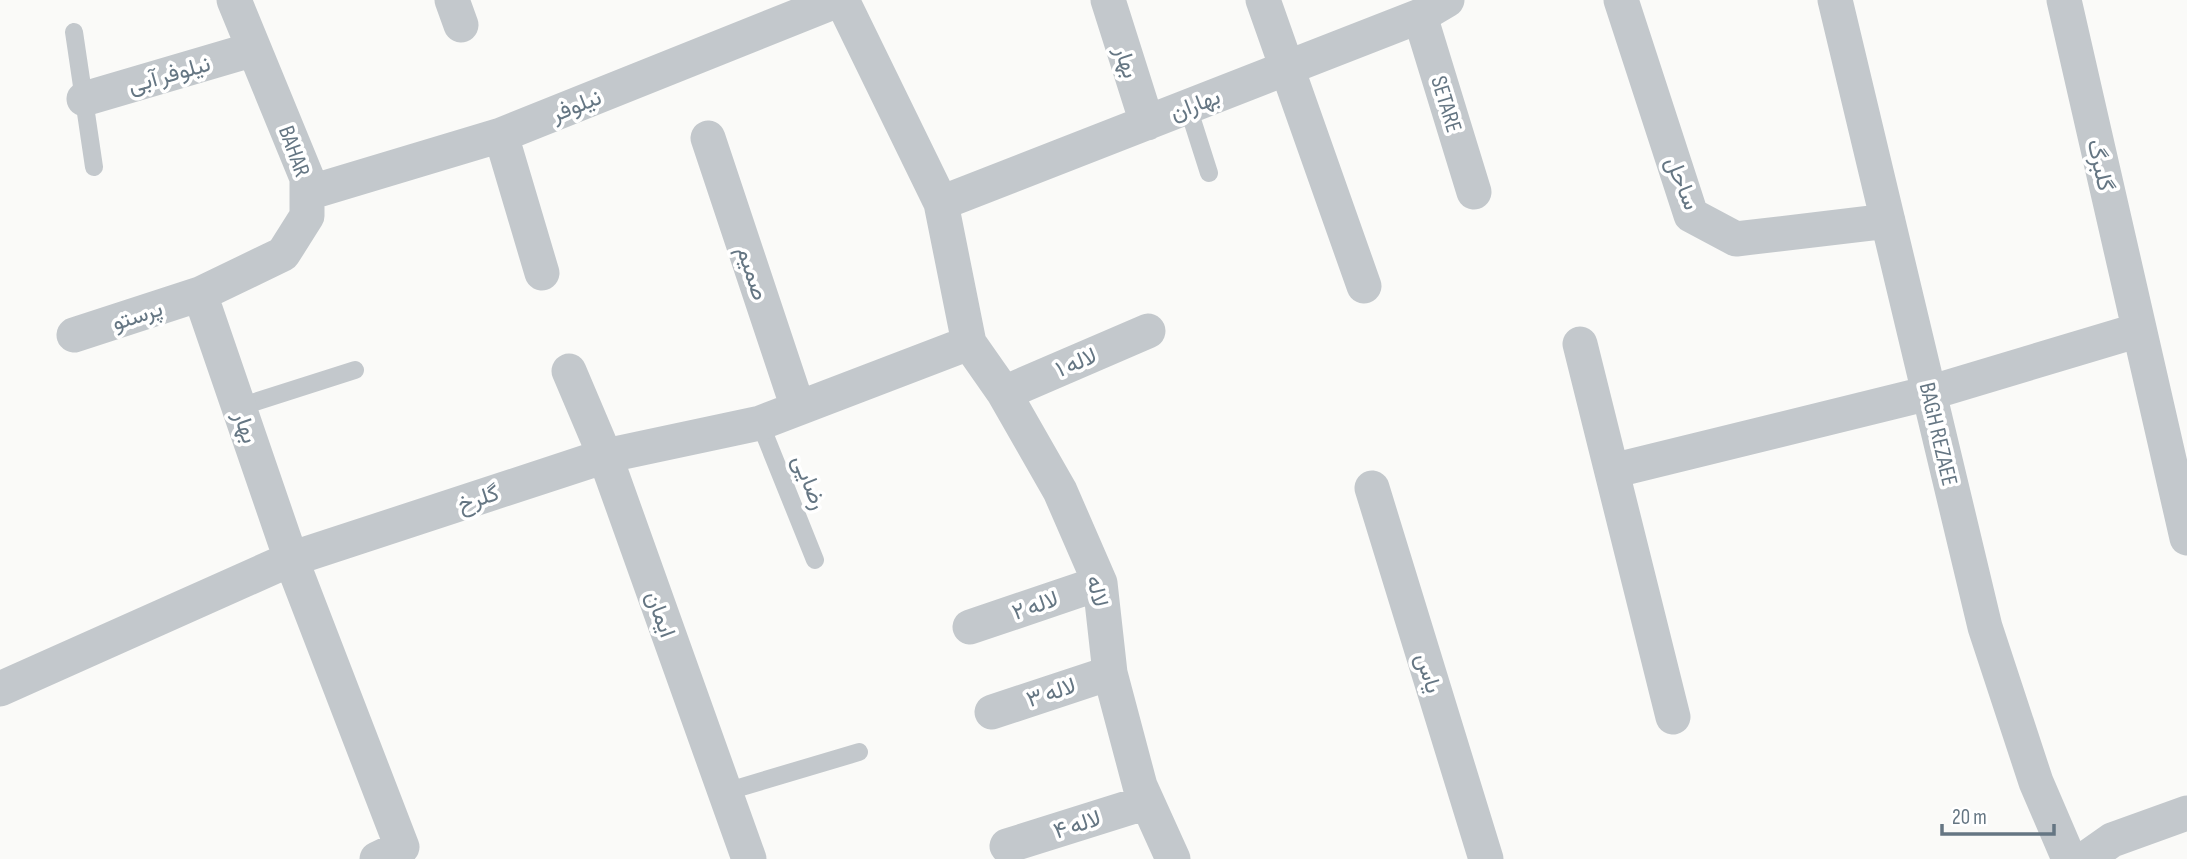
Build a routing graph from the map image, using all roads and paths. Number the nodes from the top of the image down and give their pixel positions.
1 (234, 0) edge
2 (840, 0) edge
3 (1108, 0) edge
4 (1263, 0) edge
5 (1621, 0) edge
6 (1835, 0) edge
7 (2064, 0) edge
8 (1434, 8) edge
9 (74, 32) dead end
10 (254, 49) junction
11 (1287, 68) junction
12 (84, 99) junction
13 (1188, 107) junction
14 (1147, 123) junction
15 (500, 135) junction
16 (708, 138) dead end
17 (94, 167) dead end
18 (1209, 173) dead end
19 (1474, 192) dead end
20 (308, 193) junction
21 (941, 203) junction
22 (1888, 221) junction
23 (542, 273) dead end
24 (1364, 286) dead end
25 (200, 294) junction
26 (2139, 330) junction
27 (1148, 331) dead end
28 (74, 335) dead end
29 (970, 344) junction
30 (1580, 344) dead end
31 (355, 370) dead end
32 (569, 371) dead end
33 (1004, 393) junction
34 (1929, 393) junction
35 (239, 407) junction
36 (798, 408) junction
37 (760, 423) junction
38 (605, 456) junction
39 (1612, 471) junction
40 (1371, 488) dead end
41 (2187, 538) edge
42 (291, 559) junction
43 (815, 560) dead end
44 (1100, 583) junction
45 (970, 627) dead end
46 (1110, 673) junction
47 (0, 690) edge
48 (992, 712) dead end
49 (1673, 717) dead end
50 (859, 752) dead end
51 (724, 792) junction
52 (1147, 802) junction
53 (2187, 814) edge
54 (1007, 846) dead end
55 (390, 853) edge
56 (2105, 853) edge
57 (749, 859) edge
58 (1172, 859) edge
59 (1486, 859) edge
60 (2069, 859) edge

1 - 10 street, BAHAR
2 - 15 street, نیلوفر
2 - 21 street, نیلوفر
3 - 14 street, بهار
4 - 11 street
5 - 22 street, ساحل
6 - 22 street, BAGH REZAEE
7 - 26 street, گلبرگ
8 - 11 street, بهاران
8 - 19 street, SETARE
9 - 12 lane
10 - 12 street, نیلوفر آبی
10 - 20 street, BAHAR
11 - 13 street, بهاران
11 - 24 street
12 - 17 lane
13 - 14 street, بهاران
13 - 18 lane
14 - 21 street, بهاران
15 - 20 street, نیلوفر
15 - 23 street
16 - 36 street, صمیم
20 - 25 street, BAHAR
21 - 29 street, نیلوفر
22 - 34 street, BAGH REZAEE
25 - 28 street, پرستو
25 - 35 street, بهار
26 - 34 street
26 - 41 street, گلبرگ
27 - 33 street, لاله ۱
29 - 33 street, لاله
29 - 36 street, گلرخ
30 - 39 street
31 - 35 lane
32 - 38 street, ایمان
33 - 44 street, لاله
34 - 39 street
34 - 60 street, BAGH REZAEE
35 - 42 street, بهار
36 - 37 street, گلرخ
37 - 38 street, گلرخ
37 - 43 lane, رضایی
38 - 42 street, گلرخ
38 - 51 street, ایمان
39 - 49 street
40 - 59 street, یاس
42 - 47 street, گلرخ
42 - 55 street, بهار
44 - 45 street, لاله ۲
44 - 46 street, لاله
46 - 48 street, لاله ۳
46 - 52 street, لاله
50 - 51 lane
51 - 57 street, ایمان
52 - 54 street, لاله ۴
52 - 58 street, لاله
53 - 56 street

